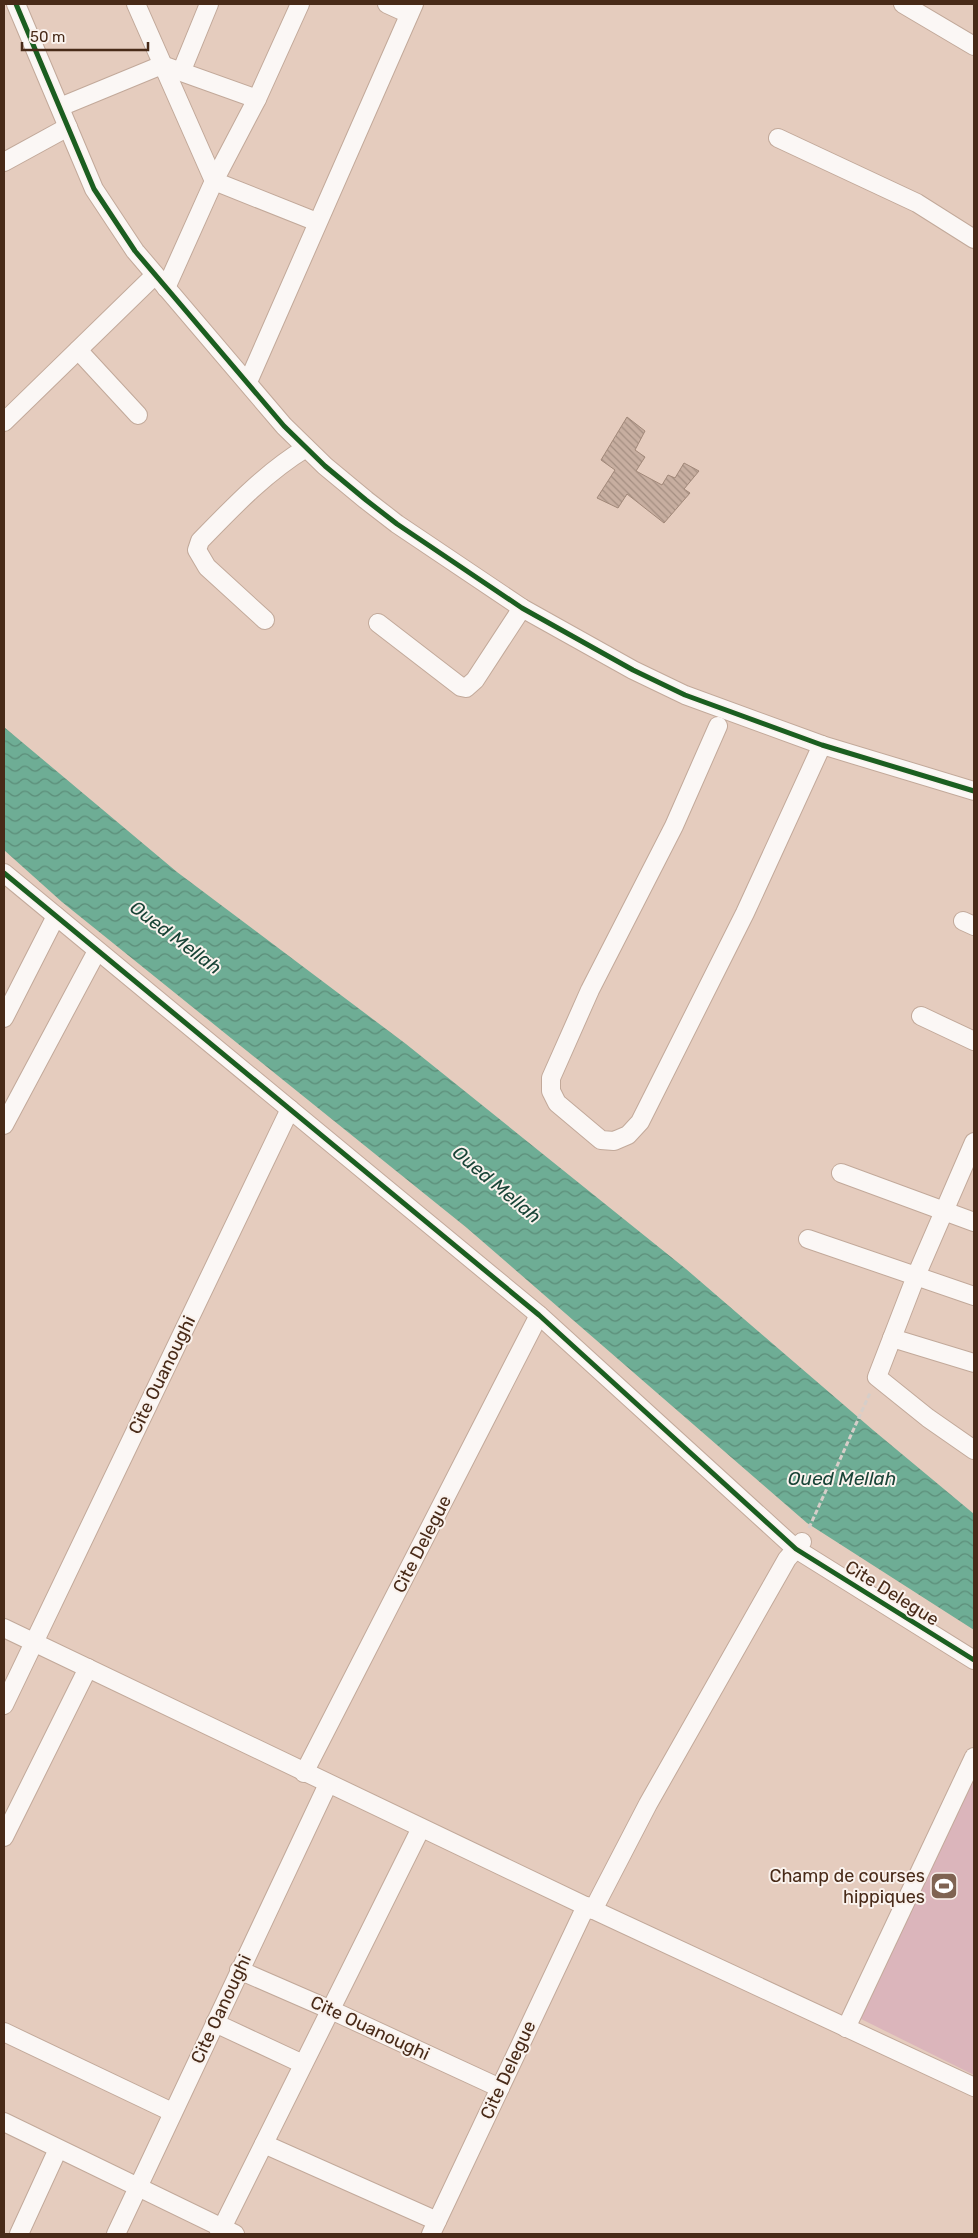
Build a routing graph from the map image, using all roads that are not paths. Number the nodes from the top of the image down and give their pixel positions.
1 (16, 4) edge
2 (136, 4) edge
3 (210, 4) edge
4 (300, 4) edge
5 (387, 4) edge
6 (903, 4) edge
7 (412, 9) edge
8 (974, 46) edge
9 (162, 65) junction
10 (182, 70) junction
11 (257, 99) junction
12 (60, 107) junction
13 (68, 127) junction
14 (778, 138) dead end
15 (4, 162) edge
16 (214, 181) junction
17 (317, 222) junction
18 (974, 239) edge
19 (160, 281) junction
20 (78, 350) junction
21 (248, 382) junction
22 (138, 415) dead end
23 (4, 422) edge
24 (306, 448) junction
25 (522, 608) junction
26 (265, 620) dead end
27 (378, 623) dead end
28 (718, 726) dead end
29 (822, 745) junction
30 (974, 791) edge
31 (4, 873) edge
32 (56, 916) junction
33 (97, 951) junction
34 (921, 1016) dead end
35 (4, 1018) edge
36 (974, 1041) edge
37 (290, 1109) junction
38 (4, 1125) edge
39 (974, 1142) edge
40 (841, 1173) dead end
41 (943, 1212) junction
42 (974, 1222) edge
43 (808, 1239) dead end
44 (916, 1276) junction
45 (974, 1296) edge
46 (539, 1315) junction
47 (892, 1338) junction
48 (974, 1362) edge
49 (974, 1450) edge
50 (799, 1546) junction
51 (4, 1628) edge
52 (34, 1642) junction
53 (974, 1660) edge
54 (88, 1668) junction
55 (4, 1705) edge
56 (974, 1757) edge
57 (304, 1773) junction
58 (328, 1784) junction
59 (421, 1828) junction
60 (4, 1837) edge
61 (589, 1908) junction
62 (240, 1970) junction
63 (330, 2010) junction
64 (215, 2023) junction
65 (846, 2028) junction
66 (4, 2032) edge
67 (303, 2064) junction
68 (974, 2087) edge
69 (500, 2088) junction
70 (172, 2112) junction
71 (4, 2122) edge
72 (264, 2144) junction
73 (58, 2149) junction
74 (137, 2187) junction
75 (433, 2230) edge
76 (225, 2232) edge
77 (19, 2234) edge
78 (116, 2234) edge

1 - 12 street
2 - 9 street
3 - 10 street
4 - 11 street
5 - 7 street
6 - 8 street
7 - 17 street
9 - 10 street
9 - 12 street
9 - 16 street
10 - 11 street
11 - 16 street
12 - 13 street
13 - 15 street
13 - 19 street
14 - 18 street
16 - 17 street
16 - 19 street
17 - 21 street
19 - 20 street
19 - 21 street
20 - 22 street
20 - 23 street
21 - 24 street
24 - 25 street
24 - 26 street
25 - 27 street
25 - 29 street
28 - 29 street
29 - 30 street
31 - 32 street
32 - 33 street
32 - 35 street
33 - 37 street
33 - 38 street
34 - 36 street
37 - 46 street
37 - 52 street, Cite Ouanoughi
39 - 41 street
40 - 41 street
41 - 42 street
41 - 44 street
43 - 44 street
44 - 45 street
44 - 47 street
46 - 50 street
46 - 57 street, Cite Delegue
47 - 48 street
47 - 49 street
50 - 53 street, Cite Delegue
50 - 61 street, Cite Delegue
51 - 52 street
52 - 54 street
52 - 55 street, Cite Ouanoughi
54 - 57 street
54 - 60 street
56 - 65 street
57 - 58 street
58 - 59 street
58 - 62 street, Cite Oanoughi
59 - 61 street
59 - 63 street
61 - 65 street
61 - 69 street, Cite Delegue
62 - 63 street, Cite Ouanoughi
62 - 64 street, Cite Oanoughi
63 - 67 street
63 - 69 street, Cite Ouanoughi
64 - 67 street
64 - 70 street, Cite Oanoughi
65 - 68 street
66 - 70 street
67 - 72 street
69 - 75 street, Cite Delegue
70 - 74 street, Cite Oanoughi
71 - 73 street
72 - 75 street
72 - 76 street
73 - 74 street
73 - 77 street
74 - 76 street
74 - 78 street, Cite Oanoughi

